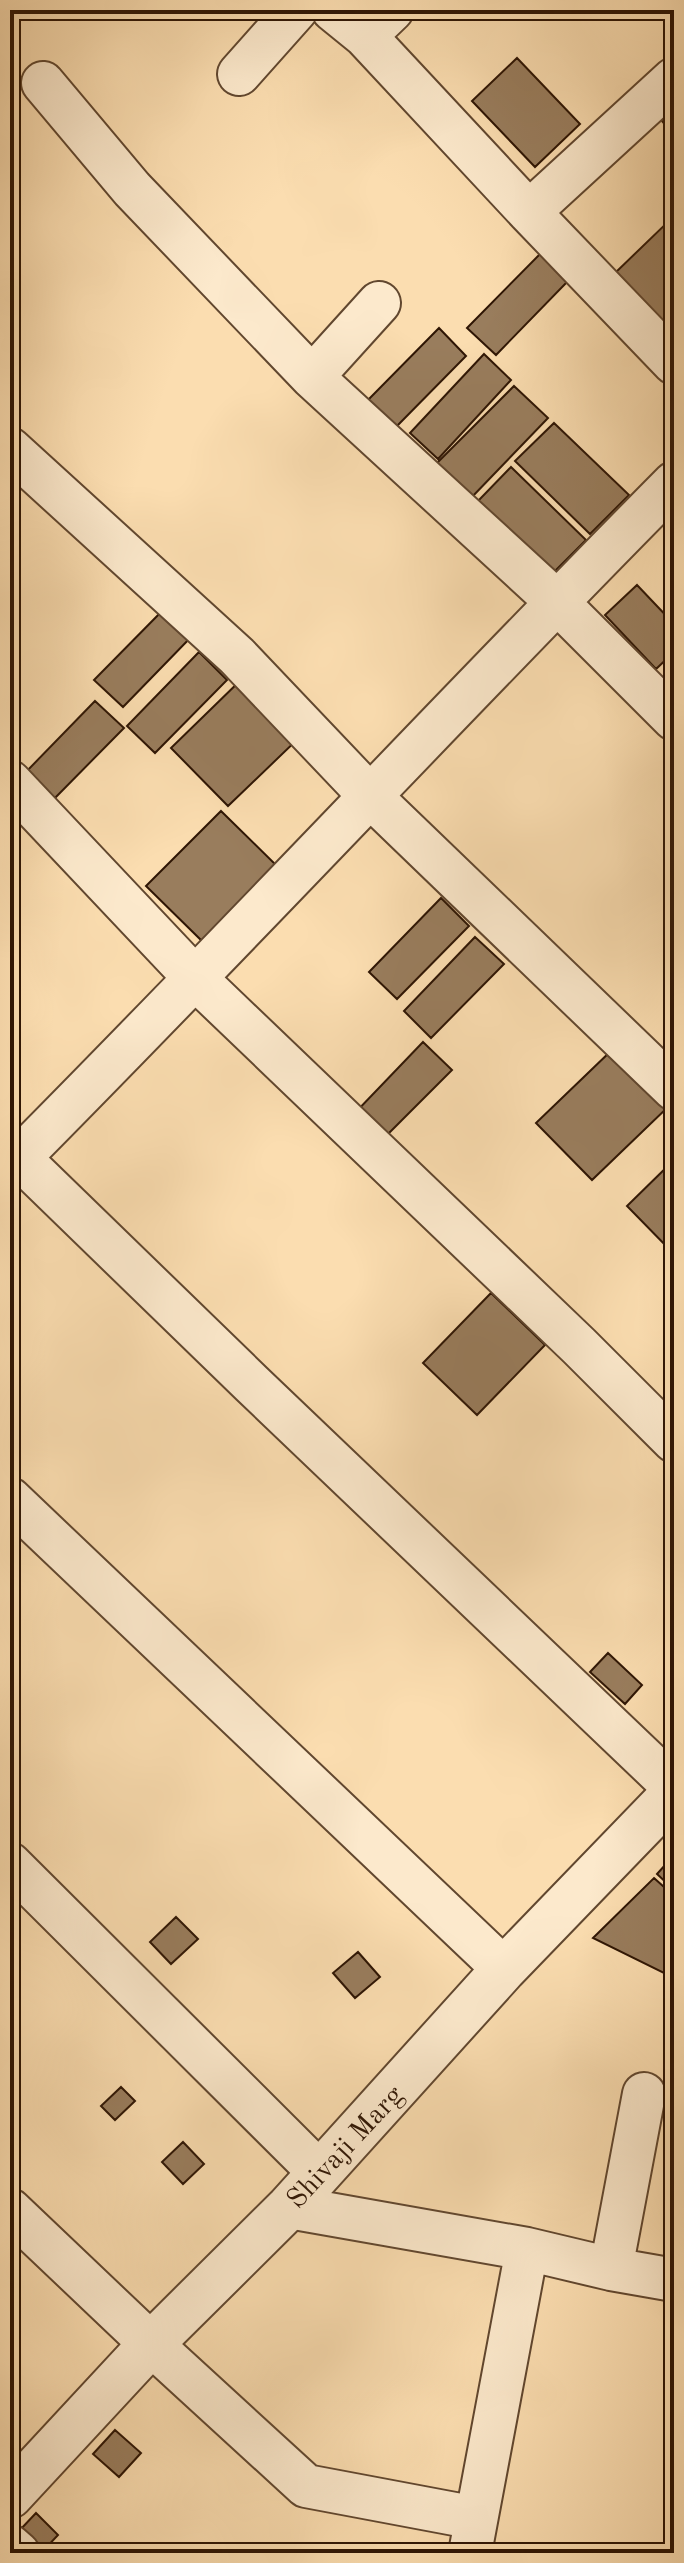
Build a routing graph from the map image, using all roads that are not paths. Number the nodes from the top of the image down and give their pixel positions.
1 (296, 10) edge
2 (363, 19) edge
3 (239, 74) dead end
4 (674, 79) edge
5 (43, 83) dead end
6 (529, 212) junction
7 (379, 303) dead end
8 (674, 363) edge
9 (312, 377) junction
10 (10, 449) edge
11 (674, 483) edge
12 (557, 602) junction
13 (674, 719) edge
14 (10, 782) edge
15 (370, 796) junction
16 (196, 979) junction
17 (674, 1089) edge
18 (13, 1158) edge
19 (674, 1441) edge
20 (10, 1499) edge
21 (674, 1790) edge
22 (10, 1864) edge
23 (504, 1969) junction
24 (644, 2094) dead end
25 (320, 2173) junction
26 (289, 2207) junction
27 (10, 2210) edge
28 (527, 2249) junction
29 (611, 2269) junction
30 (674, 2280) edge
31 (151, 2344) junction
32 (10, 2496) edge
33 (473, 2536) edge
34 (10, 2546) edge
35 (18, 2553) edge

1 - 3 street
2 - 6 street
4 - 6 street
5 - 9 street
6 - 8 street
7 - 9 street
9 - 12 street
10 - 15 street
11 - 12 street
12 - 13 street
12 - 15 street
14 - 16 street
15 - 16 street
15 - 17 street
16 - 18 street
16 - 19 street
18 - 21 street
20 - 23 street
21 - 23 street, Shivaji Marg
22 - 25 street
23 - 25 street, Shivaji Marg
24 - 29 street
25 - 26 street, Shivaji Marg
26 - 28 street
26 - 31 street, Shivaji Marg
27 - 31 street
28 - 29 street
28 - 33 street
29 - 30 street
31 - 32 street, Shivaji Marg
31 - 33 street
34 - 35 street

